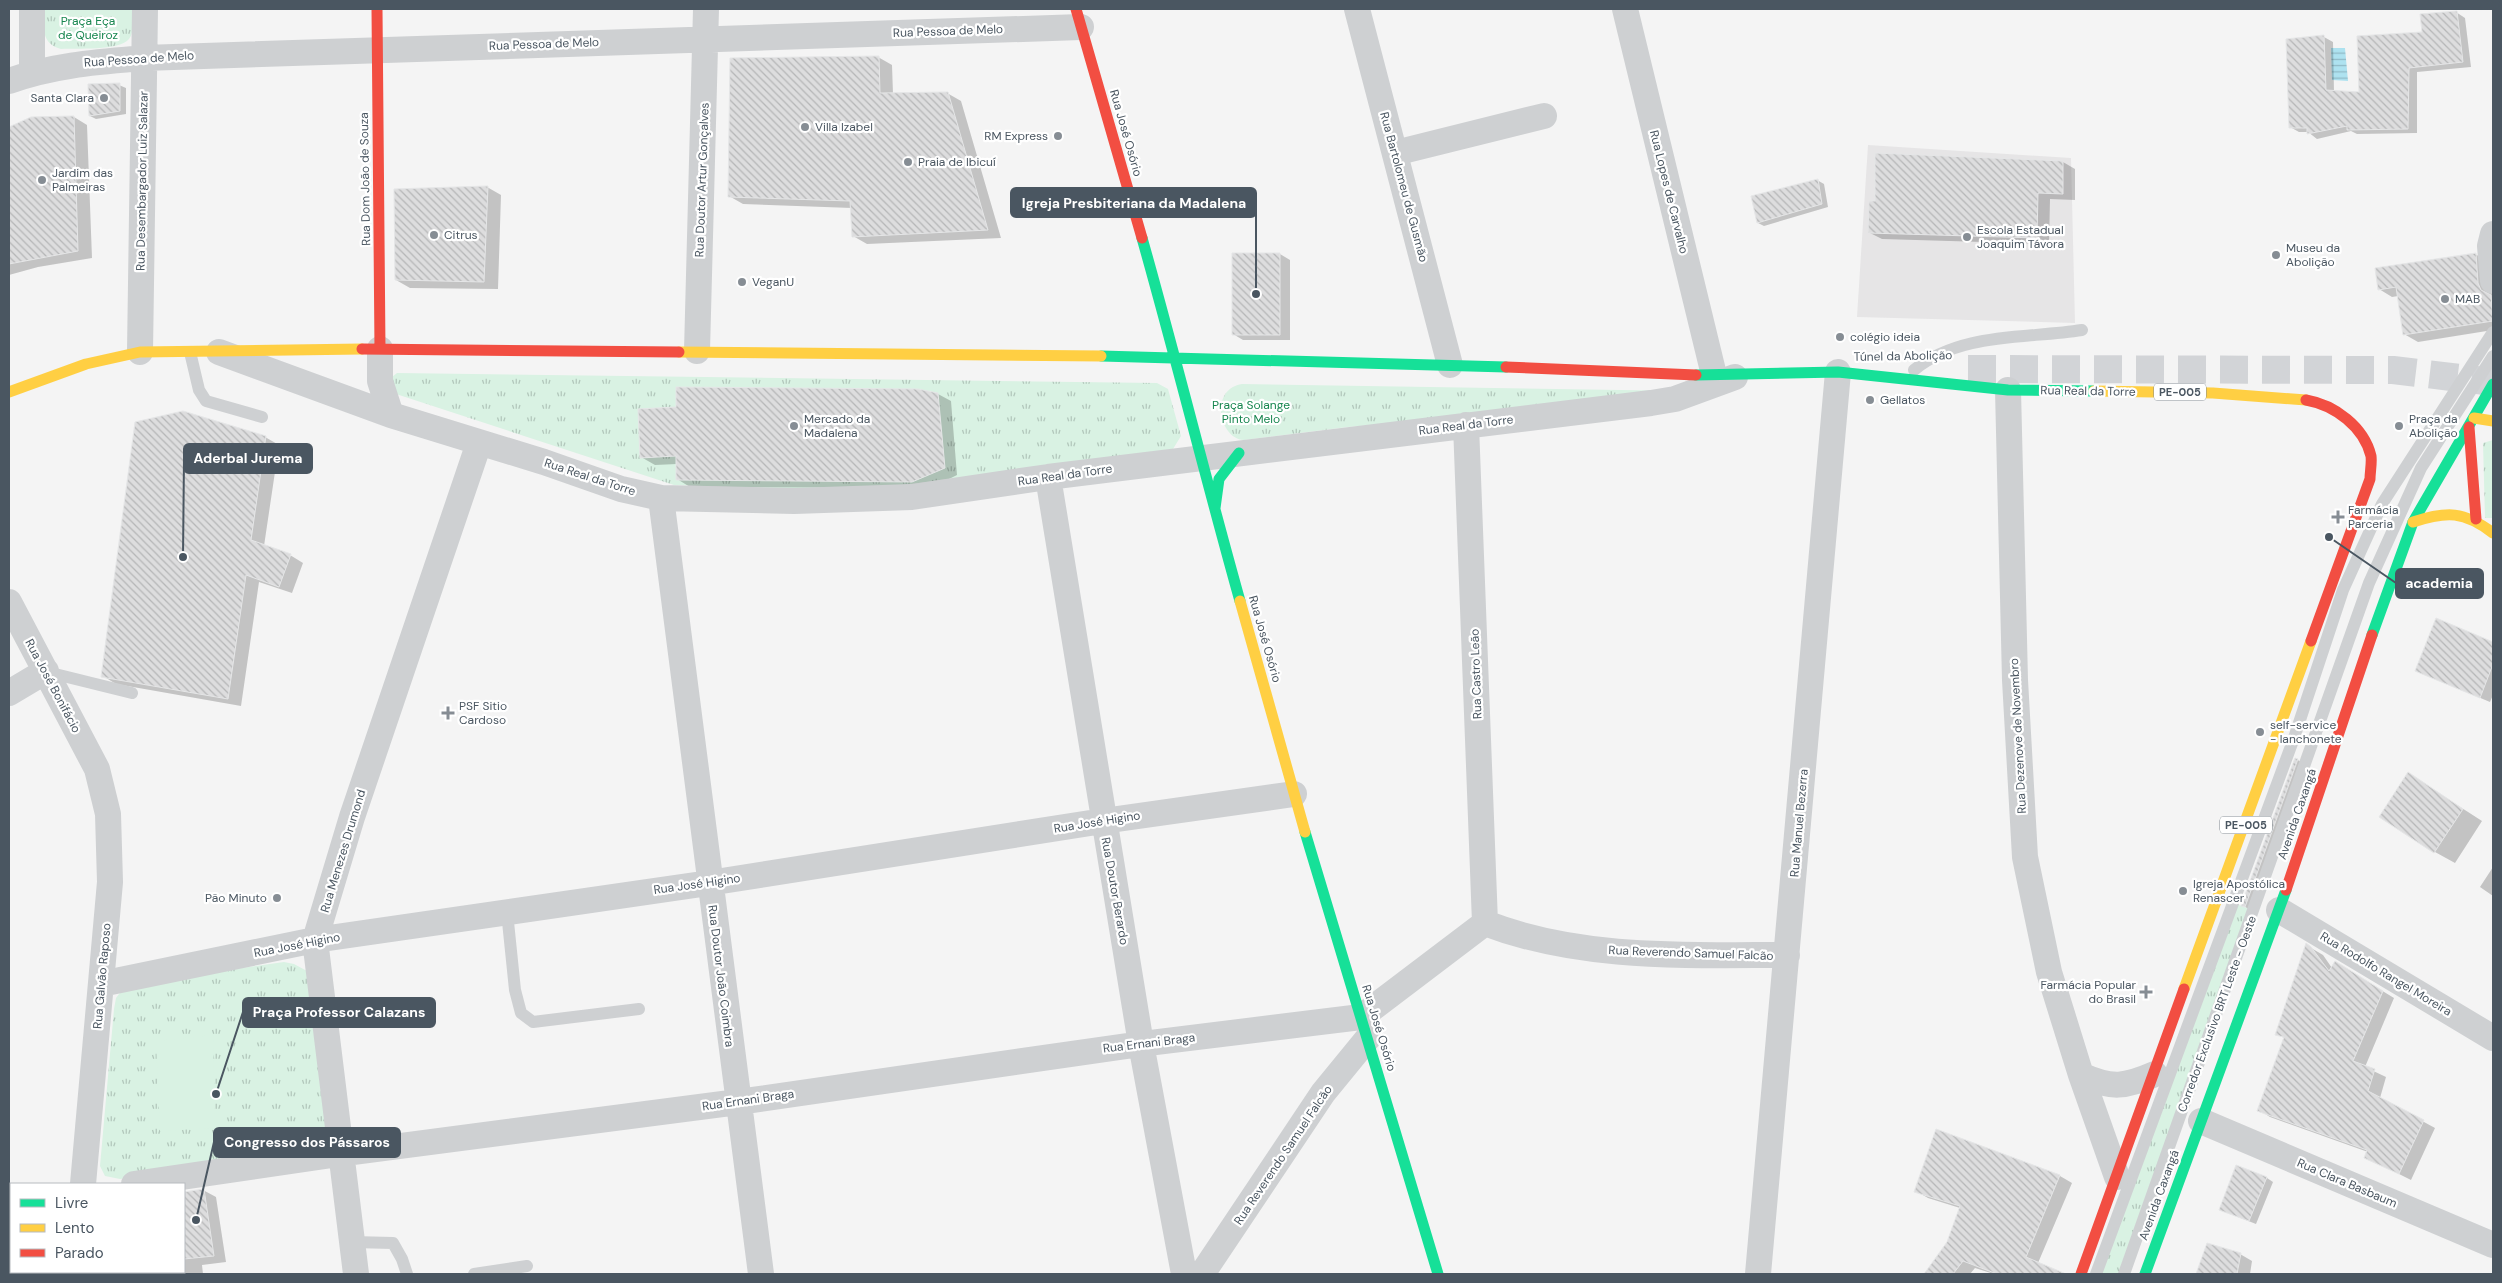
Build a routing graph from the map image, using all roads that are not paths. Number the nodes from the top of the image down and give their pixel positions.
1 (32, 9) edge
2 (144, 9) edge
3 (377, 9) edge
4 (706, 9) edge
5 (1357, 9) edge
6 (1625, 9) edge
7 (1079, 18) edge
8 (707, 38) junction
9 (377, 49) junction
10 (144, 58) junction
11 (20, 77) edge
12 (1544, 116) dead end
13 (1395, 153) junction
14 (2493, 234) edge
15 (2493, 281) edge
16 (2082, 330) dead end
17 (2493, 332) edge
18 (380, 349) junction
19 (697, 351) junction
20 (140, 352) junction
21 (190, 352) junction
22 (218, 352) junction
23 (2493, 356) edge
24 (1176, 357) junction
25 (1450, 365) junction
26 (1941, 369) dead end
27 (1914, 370) junction
28 (1838, 372) junction
29 (1743, 374) junction
30 (1714, 375) junction
31 (2493, 384) edge
32 (2008, 390) junction
33 (9, 392) edge
34 (391, 415) junction
35 (262, 417) dead end
36 (2493, 421) edge
37 (2472, 423) junction
38 (1466, 425) junction
39 (479, 443) junction
40 (1239, 453) junction
41 (1200, 458) junction
42 (1048, 477) junction
43 (661, 498) junction
44 (1215, 510) junction
45 (2476, 519) junction
46 (2413, 522) junction
47 (2493, 533) edge
48 (2336, 577) junction
49 (2369, 583) junction
50 (9, 602) edge
51 (2319, 663) junction
52 (46, 672) junction
53 (132, 692) dead end
54 (9, 693) edge
55 (98, 769) joint
56 (1294, 794) junction
57 (1103, 821) junction
58 (709, 883) junction
59 (2279, 910) junction
60 (507, 912) junction
61 (1485, 923) junction
62 (315, 940) junction
63 (1787, 955) junction
64 (101, 984) junction
65 (639, 1010) dead end
66 (1364, 1028) junction
67 (2493, 1038) edge
68 (1141, 1044) junction
69 (2155, 1074) junction
70 (2081, 1075) junction
71 (738, 1102) junction
72 (2201, 1121) junction
73 (340, 1154) junction
74 (2117, 1177) junction
75 (83, 1183) edge
76 (141, 1183) edge
77 (352, 1242) junction
78 (2493, 1245) edge
79 (527, 1266) dead end
80 (356, 1274) edge
81 (407, 1274) edge
82 (474, 1274) edge
83 (761, 1274) edge
84 (1184, 1274) edge
85 (1202, 1274) edge
86 (1438, 1274) edge
87 (1758, 1274) edge
88 (2082, 1274) edge
89 (2096, 1274) edge
90 (2124, 1274) edge
91 (2145, 1274) edge

1 - 11 street
2 - 10 street, Rua Desembargador Luiz Salazar
3 - 9 main road, Rua Dom João de Souza
4 - 8 street, Rua Doutor Artur Gonçalves
5 - 13 street, Rua Bartolomeu de Gusmão
6 - 30 street, Rua Lopes de Carvalho
7 - 8 street, Rua Pessoa de Melo
7 - 24 main road, Rua José Osório
8 - 9 street, Rua Pessoa de Melo
8 - 19 street, Rua Doutor Artur Gonçalves
9 - 10 street, Rua Pessoa de Melo
9 - 18 main road, Rua Dom João de Souza
10 - 11 street, Rua Pessoa de Melo
10 - 20 street, Rua Desembargador Luiz Salazar
12 - 13 street
13 - 25 street, Rua Bartolomeu de Gusmão
14 - 15 street
16 - 27 lane
17 - 51 lane, Corredor Exclusivo BRT Leste - Oeste
18 - 19 main road, Rua Real da Torre
18 - 22 main road, Rua Real da Torre
18 - 34 street
19 - 24 main road, Rua Real da Torre
20 - 21 main road, Rua Real da Torre
20 - 33 main road, Rua Real da Torre
21 - 22 main road, Rua Real da Torre
21 - 35 lane
22 - 34 street, Rua Real da Torre
23 - 49 lane, Corredor Exclusivo BRT Leste - Oeste
24 - 25 main road, Rua Real da Torre
24 - 41 main road, Rua José Osório
25 - 30 main road, Rua Real da Torre
26 - 27 main road, Túnel da Abolição
27 - 28 main road, Túnel da Abolição
28 - 29 main road, Rua Real da Torre
28 - 32 main road, Rua Real da Torre / PE-005
28 - 63 street, Rua Manuel Bezerra
29 - 30 main road, Rua Real da Torre
29 - 38 street, Rua Real da Torre
31 - 37 main road, Avenida Caxangá
32 - 48 main road, Rua Real da Torre / PE-005
32 - 70 street, Rua Dezenove de Novembro
34 - 39 street, Rua Real da Torre
36 - 37 main road
37 - 45 main road
37 - 46 main road, Avenida Caxangá
38 - 40 street, Rua Real da Torre
38 - 61 street, Rua Castro Leão
39 - 43 street, Rua Real da Torre
39 - 62 street, Rua Menezes Drumond
40 - 41 street, Rua Real da Torre
40 - 44 main road
41 - 42 street, Rua Real da Torre
41 - 44 main road, Rua José Osório
42 - 43 street, Rua Real da Torre
42 - 57 street, Rua Doutor Berardo
43 - 58 street, Rua Doutor João Coimbra
44 - 56 main road, Rua José Osório
45 - 46 main road
45 - 47 main road
46 - 49 lane, Corredor Exclusivo BRT Leste - Oeste
46 - 59 main road, Avenida Caxangá
48 - 51 lane, Corredor Exclusivo BRT Leste - Oeste
48 - 69 main road, PE-005
49 - 90 lane, Corredor Exclusivo BRT Leste - Oeste
50 - 52 street, Rua José Bonifácio
51 - 89 lane, Corredor Exclusivo BRT Leste - Oeste
52 - 53 lane
52 - 54 street
52 - 55 street, Rua José Bonifácio
55 - 64 street, Rua Galvão Raposo
56 - 57 street, Rua José Higino
56 - 66 main road, Rua José Osório
57 - 58 street, Rua José Higino
57 - 68 street, Rua Doutor Berardo
58 - 60 street, Rua José Higino
58 - 71 street, Rua Doutor João Coimbra
59 - 67 street, Rua Rodolfo Rangel Moreira
59 - 72 main road, Avenida Caxangá
60 - 62 street, Rua José Higino
60 - 65 lane
61 - 63 street, Rua Reverendo Samuel Falcão
61 - 66 street, Rua Reverendo Samuel Falcão
62 - 64 street, Rua José Higino
62 - 73 street, Rua Menezes Drumond
63 - 87 street, Rua Manuel Bezerra
64 - 75 street, Rua Galvão Raposo
66 - 68 street, Rua Ernani Braga
66 - 85 street, Rua Reverendo Samuel Falcão
66 - 86 main road, Rua José Osório
68 - 71 street, Rua Ernani Braga
68 - 84 street, Rua Doutor Berardo
69 - 70 street
69 - 74 main road, PE-005
70 - 74 street, Rua Dezenove de Novembro
71 - 73 street, Rua Ernani Braga
71 - 83 street, Rua Doutor João Coimbra
72 - 78 street, Rua Clara Basbaum
72 - 91 main road, Avenida Caxangá
73 - 76 street, Rua Ernani Braga
73 - 77 street, Rua Menezes Drumond
74 - 88 main road, PE-005
77 - 80 street, Rua Menezes Drumond
77 - 81 lane
79 - 82 lane

